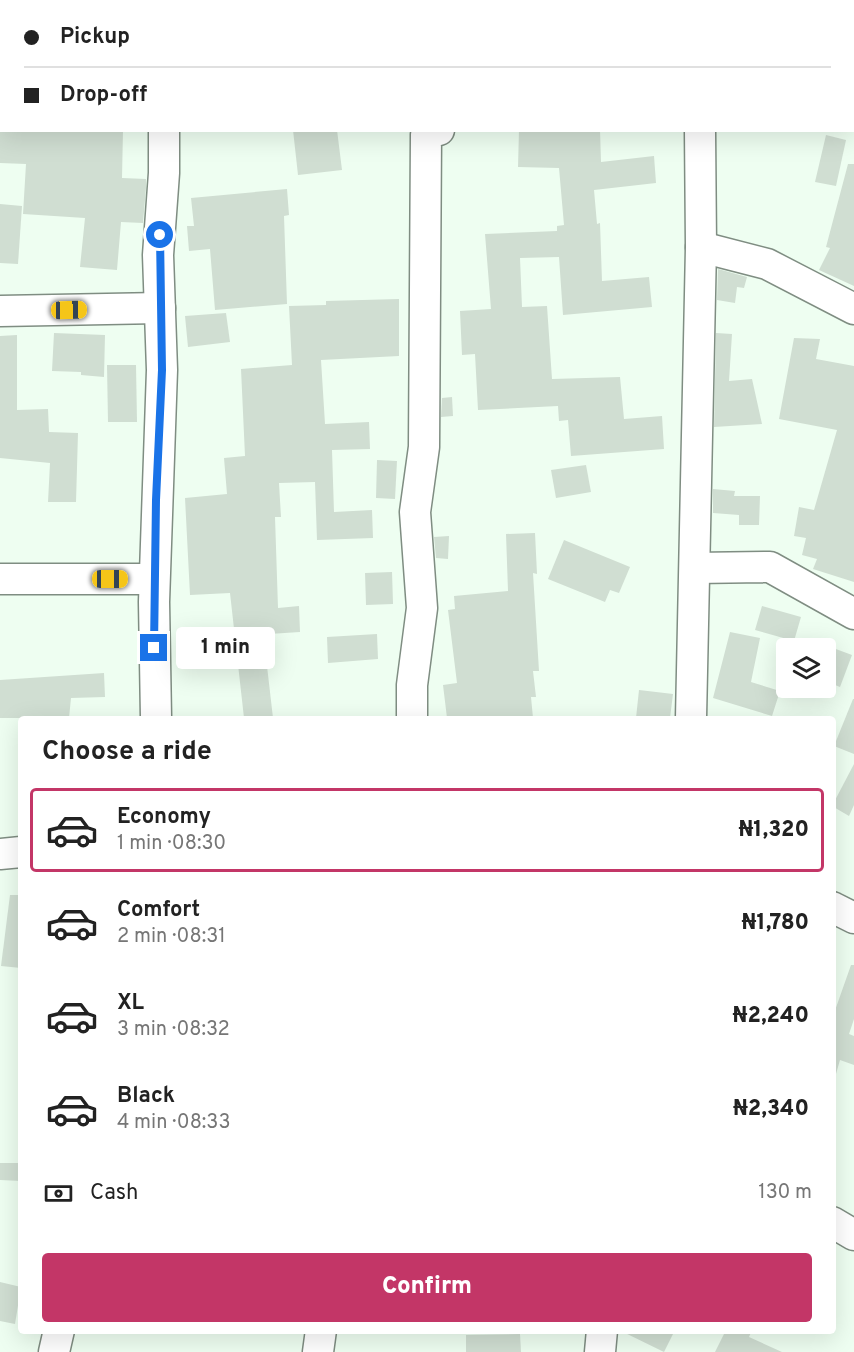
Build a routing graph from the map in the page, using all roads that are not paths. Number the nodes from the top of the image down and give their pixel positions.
1 (164, 132) edge
2 (430, 132) edge
3 (700, 132) edge
4 (701, 247) junction
5 (160, 308) junction
6 (854, 309) edge
7 (0, 311) edge
8 (695, 568) junction
9 (0, 579) edge
10 (154, 579) junction
11 (854, 614) edge
12 (156, 716) edge
13 (412, 716) edge
14 (691, 716) edge
15 (18, 852) edge
16 (0, 854) edge
17 (836, 909) edge
18 (854, 918) edge
19 (836, 1224) edge
20 (854, 1235) edge
21 (58, 1334) edge
22 (320, 1334) edge
23 (602, 1334) edge
24 (54, 1352) edge
25 (318, 1352) edge
26 (600, 1352) edge

1 - 5 street
2 - 13 street
3 - 4 street
4 - 6 street
4 - 8 street
5 - 7 street
5 - 10 street
8 - 11 street
8 - 14 street
9 - 10 street
10 - 12 street
15 - 16 street
17 - 18 street
19 - 20 street
21 - 24 street
22 - 25 street
23 - 26 street

